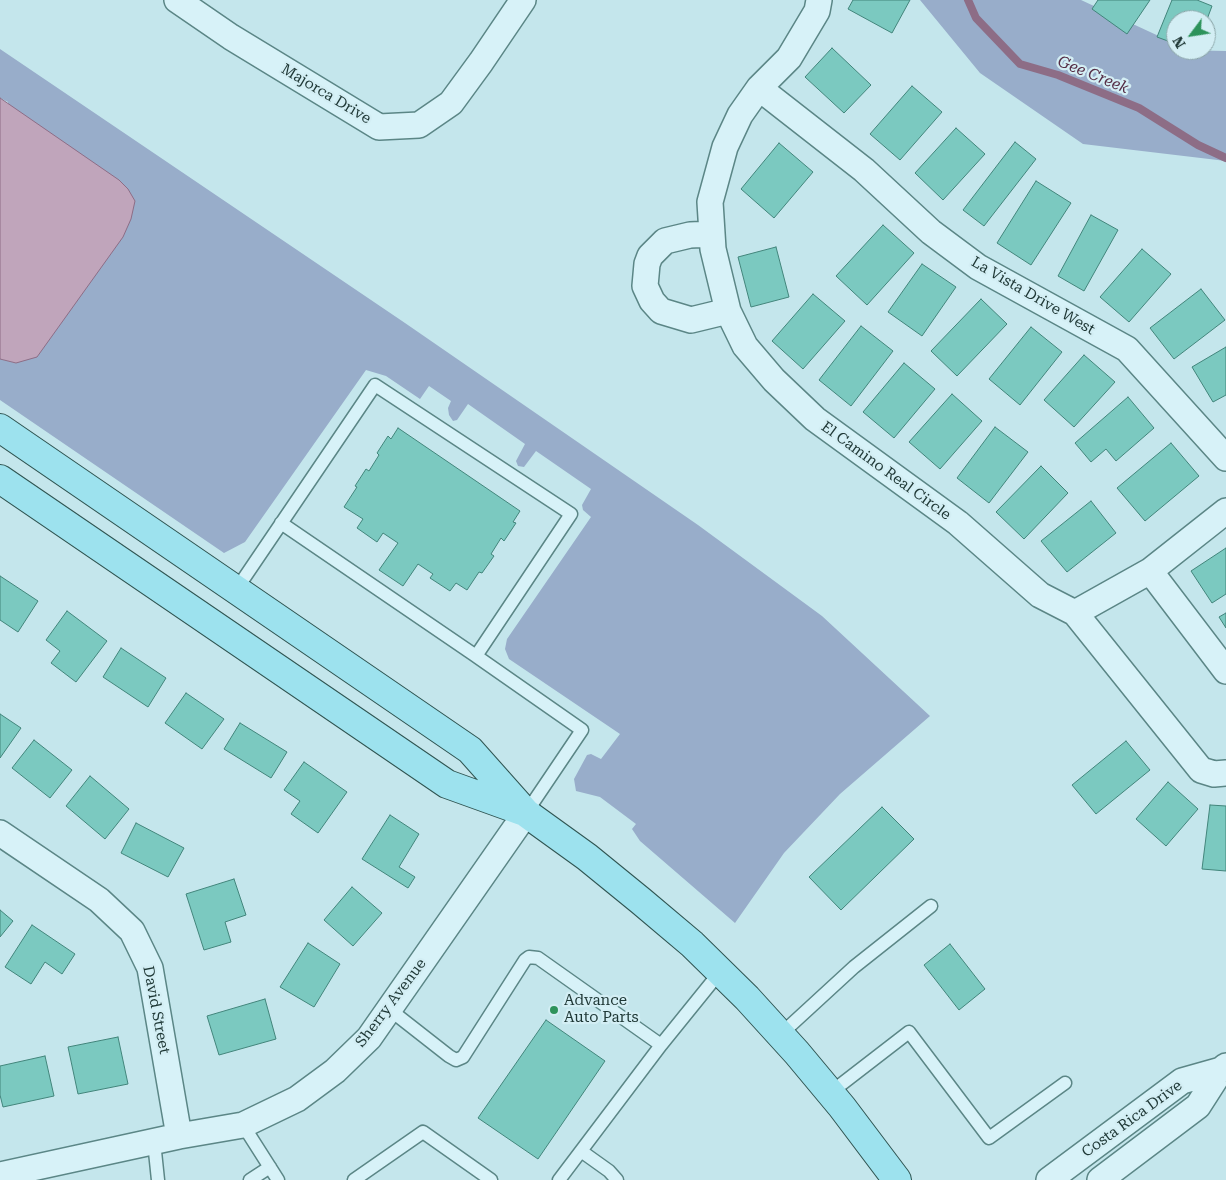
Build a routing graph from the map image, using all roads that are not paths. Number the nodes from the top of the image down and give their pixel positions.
1 (177, 0) edge
2 (524, 0) edge
3 (819, 0) edge
4 (759, 88) junction
5 (712, 234) junction
6 (728, 311) junction
7 (0, 428) edge
8 (1226, 458) edge
9 (0, 479) edge
10 (1226, 511) edge
11 (282, 523) junction
12 (1150, 571) junction
13 (236, 590) junction
14 (1075, 613) junction
15 (476, 656) junction
16 (1226, 671) edge
17 (1226, 773) edge
18 (526, 813) junction
19 (0, 833) edge
20 (931, 906) dead end
21 (720, 972) junction
22 (389, 1009) junction
23 (780, 1035) junction
24 (661, 1045) junction
25 (1223, 1068) edge
26 (1065, 1083) dead end
27 (830, 1093) junction
28 (244, 1125) junction
29 (178, 1136) junction
30 (154, 1142) junction
31 (581, 1151) junction
32 (270, 1167) junction
33 (0, 1176) edge
34 (158, 1180) edge
35 (250, 1180) edge
36 (278, 1180) edge
37 (354, 1180) edge
38 (491, 1180) edge
39 (559, 1180) edge
40 (617, 1180) edge
41 (897, 1180) edge
42 (1049, 1180) edge
43 (1100, 1180) edge

1 - 2 street, Majorca Drive
3 - 4 street, El Camino Real Circle
4 - 5 street, El Camino Real Circle
4 - 8 street, La Vista Drive West
5 - 6 street, El Camino Real Circle
5 - 6 street
6 - 14 street, El Camino Real Circle
7 - 13 main road
9 - 18 main road
10 - 12 street
11 - 13 lane
11 - 15 lane
11 - 15 lane
12 - 14 street
12 - 16 street
13 - 18 main road
14 - 17 street, El Camino Real Circle
15 - 18 lane
18 - 21 main road
18 - 22 street, Sherry Avenue
19 - 29 street, David Street
20 - 23 lane
21 - 23 main road
21 - 24 lane
22 - 24 lane
22 - 28 street, Sherry Avenue
23 - 27 main road
24 - 31 lane
25 - 42 street, Costa Rica Drive
25 - 43 street, Costa Rica Drive
26 - 27 lane
27 - 41 main road
28 - 29 street, Sherry Avenue
28 - 32 lane
29 - 30 street, Sherry Avenue
30 - 33 street, Sherry Avenue
30 - 34 lane
31 - 39 lane
31 - 40 lane
32 - 35 lane
32 - 36 lane
37 - 38 lane

